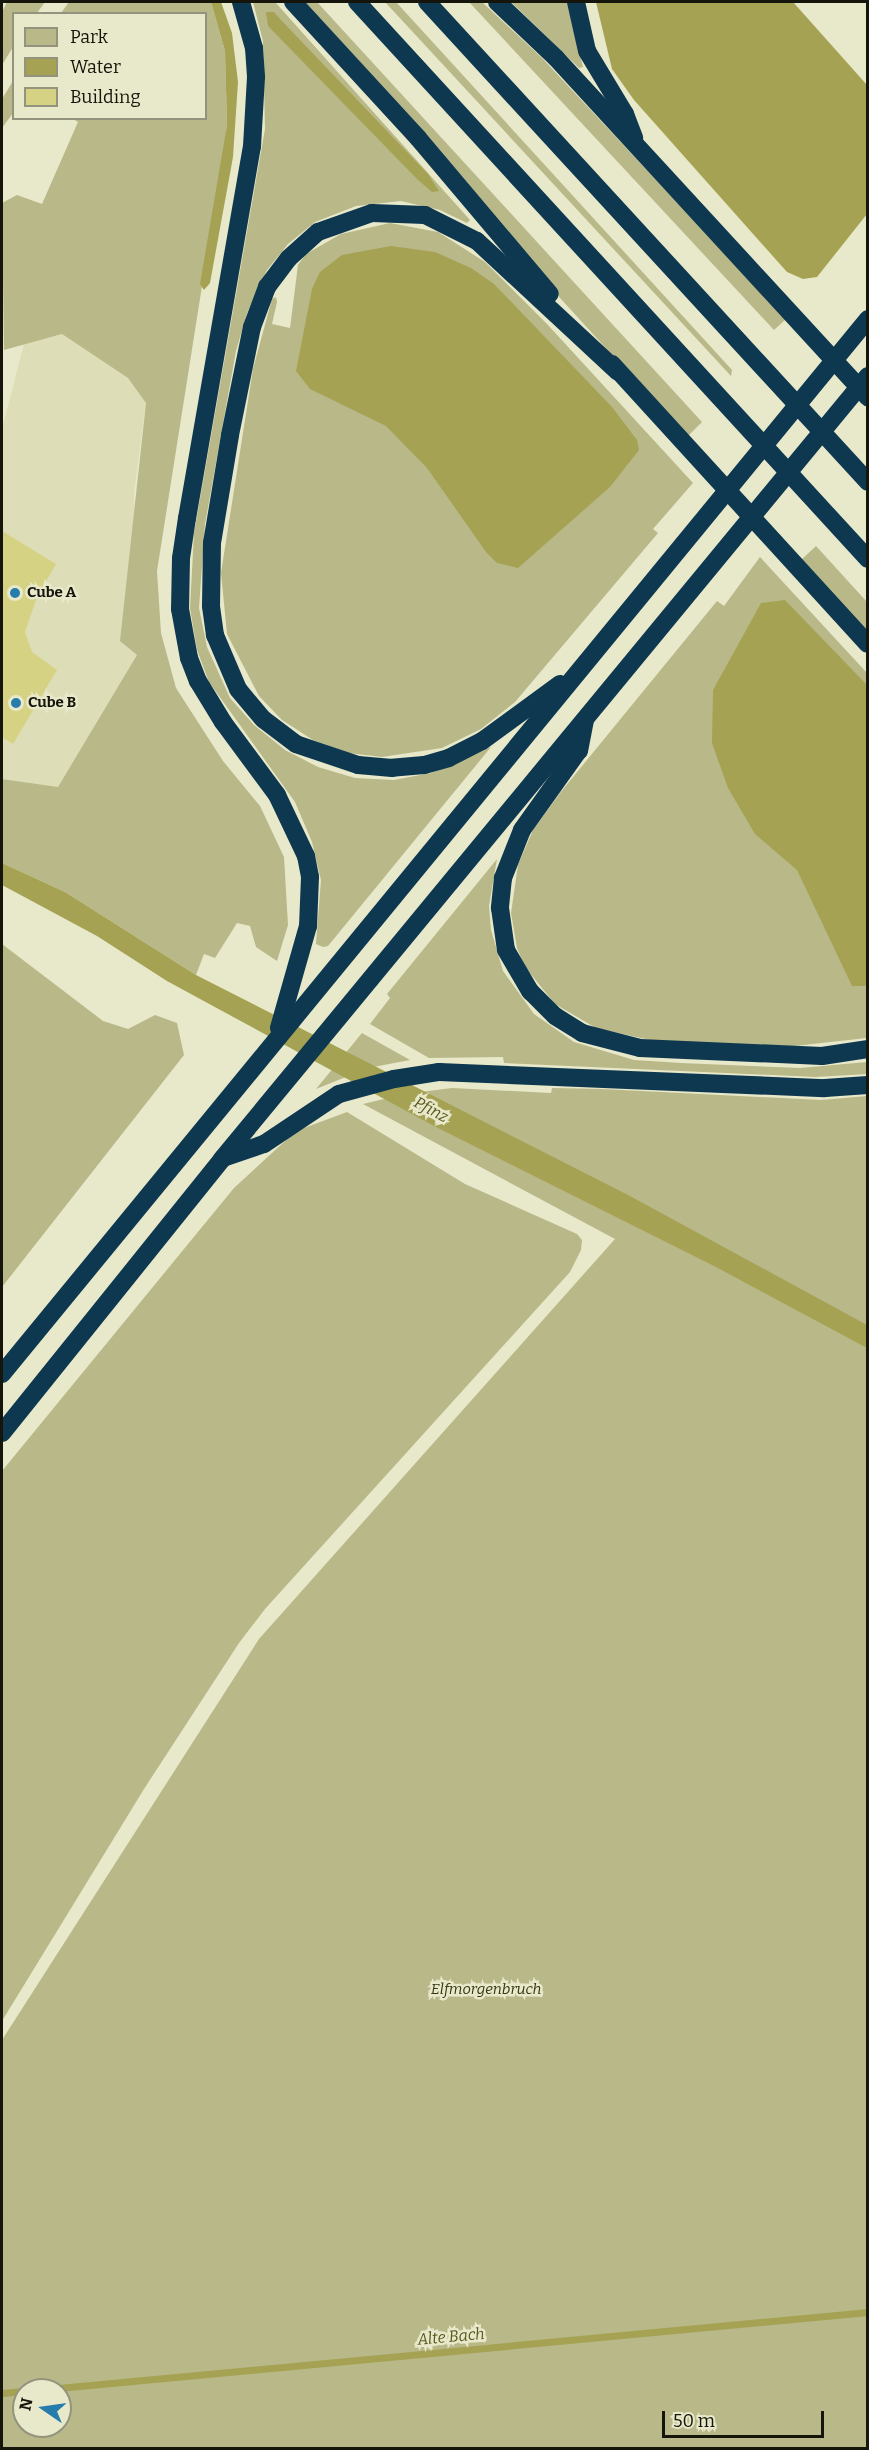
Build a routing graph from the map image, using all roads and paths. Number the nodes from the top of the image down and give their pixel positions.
1 (241, 2) edge
2 (292, 2) edge
3 (357, 2) edge
4 (427, 2) edge
5 (497, 2) edge
6 (576, 2) edge
7 (636, 145) junction
8 (866, 320) edge
9 (618, 372) junction
10 (867, 376) edge
11 (867, 397) edge
12 (867, 482) edge
13 (867, 559) edge
14 (867, 644) edge
15 (572, 677) junction
16 (586, 715) junction
17 (276, 1038) junction
18 (867, 1049) edge
19 (867, 1085) edge
20 (222, 1159) junction
21 (2, 1374) edge
22 (6, 1427) edge

1 - 17 highway
2 - 9 highway
3 - 13 highway
4 - 12 highway
5 - 7 highway
6 - 7 highway
7 - 11 highway
8 - 15 highway
9 - 14 highway
9 - 15 highway
10 - 16 highway
15 - 17 highway
16 - 18 highway
16 - 20 highway
17 - 21 highway
19 - 20 highway
20 - 22 highway

